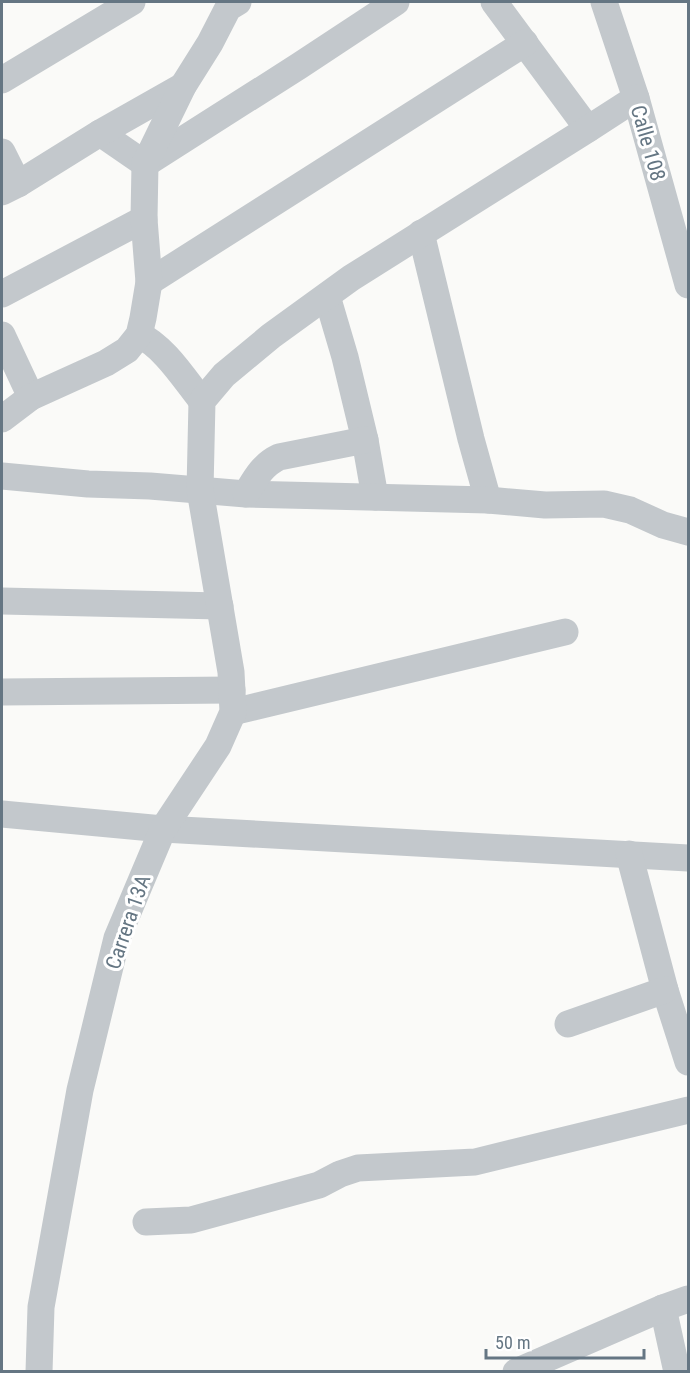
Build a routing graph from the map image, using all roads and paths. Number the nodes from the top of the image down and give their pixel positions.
1 (132, 2) edge
2 (396, 2) edge
3 (494, 2) edge
4 (604, 2) edge
5 (230, 4) edge
6 (525, 43) junction
7 (2, 80) edge
8 (183, 86) junction
9 (636, 98) junction
10 (588, 129) junction
11 (100, 133) junction
12 (2, 152) edge
13 (145, 164) junction
14 (10, 188) edge
15 (144, 219) junction
16 (421, 233) junction
17 (148, 282) junction
18 (688, 285) edge
19 (2, 294) edge
20 (327, 296) junction
21 (2, 335) edge
22 (139, 335) junction
23 (31, 397) junction
24 (202, 401) junction
25 (2, 419) edge
26 (365, 440) junction
27 (2, 476) edge
28 (200, 490) junction
29 (246, 494) junction
30 (375, 497) junction
31 (488, 500) junction
32 (688, 510) edge
33 (676, 528) edge
34 (2, 602) edge
35 (220, 606) junction
36 (566, 632) dead end
37 (2, 692) edge
38 (232, 701) junction
39 (2, 814) edge
40 (163, 829) junction
41 (629, 854) junction
42 (688, 858) edge
43 (665, 990) junction
44 (568, 1024) dead end
45 (688, 1062) edge
46 (688, 1110) edge
47 (146, 1222) dead end
48 (688, 1299) edge
49 (663, 1308) junction
50 (39, 1371) edge
51 (516, 1371) edge
52 (677, 1371) edge

1 - 7 street
2 - 13 street
3 - 6 street
4 - 9 street, Calle 108
5 - 8 street
6 - 10 street
6 - 17 street
8 - 11 street
8 - 13 street
9 - 10 street
9 - 18 street, Calle 108
10 - 16 street
11 - 13 street
11 - 14 street
12 - 14 street
13 - 15 street
15 - 17 street
15 - 19 street
16 - 20 street
16 - 31 street
17 - 22 street
20 - 24 street
20 - 26 street
21 - 23 street
22 - 23 street
22 - 24 street
23 - 25 street
24 - 28 street, Carrera 13A
26 - 29 street
26 - 30 street
27 - 28 street
28 - 29 street
28 - 35 street, Carrera 13A
29 - 30 street
30 - 31 street
31 - 33 street
32 - 33 street
34 - 35 street
35 - 38 street, Carrera 13A
36 - 38 street
37 - 38 street
38 - 40 street, Carrera 13A
39 - 40 street
40 - 41 street
40 - 50 street, Carrera 13A
41 - 42 street
41 - 43 street
43 - 44 street
43 - 45 street
46 - 47 street
48 - 49 street
49 - 51 street
49 - 52 street

